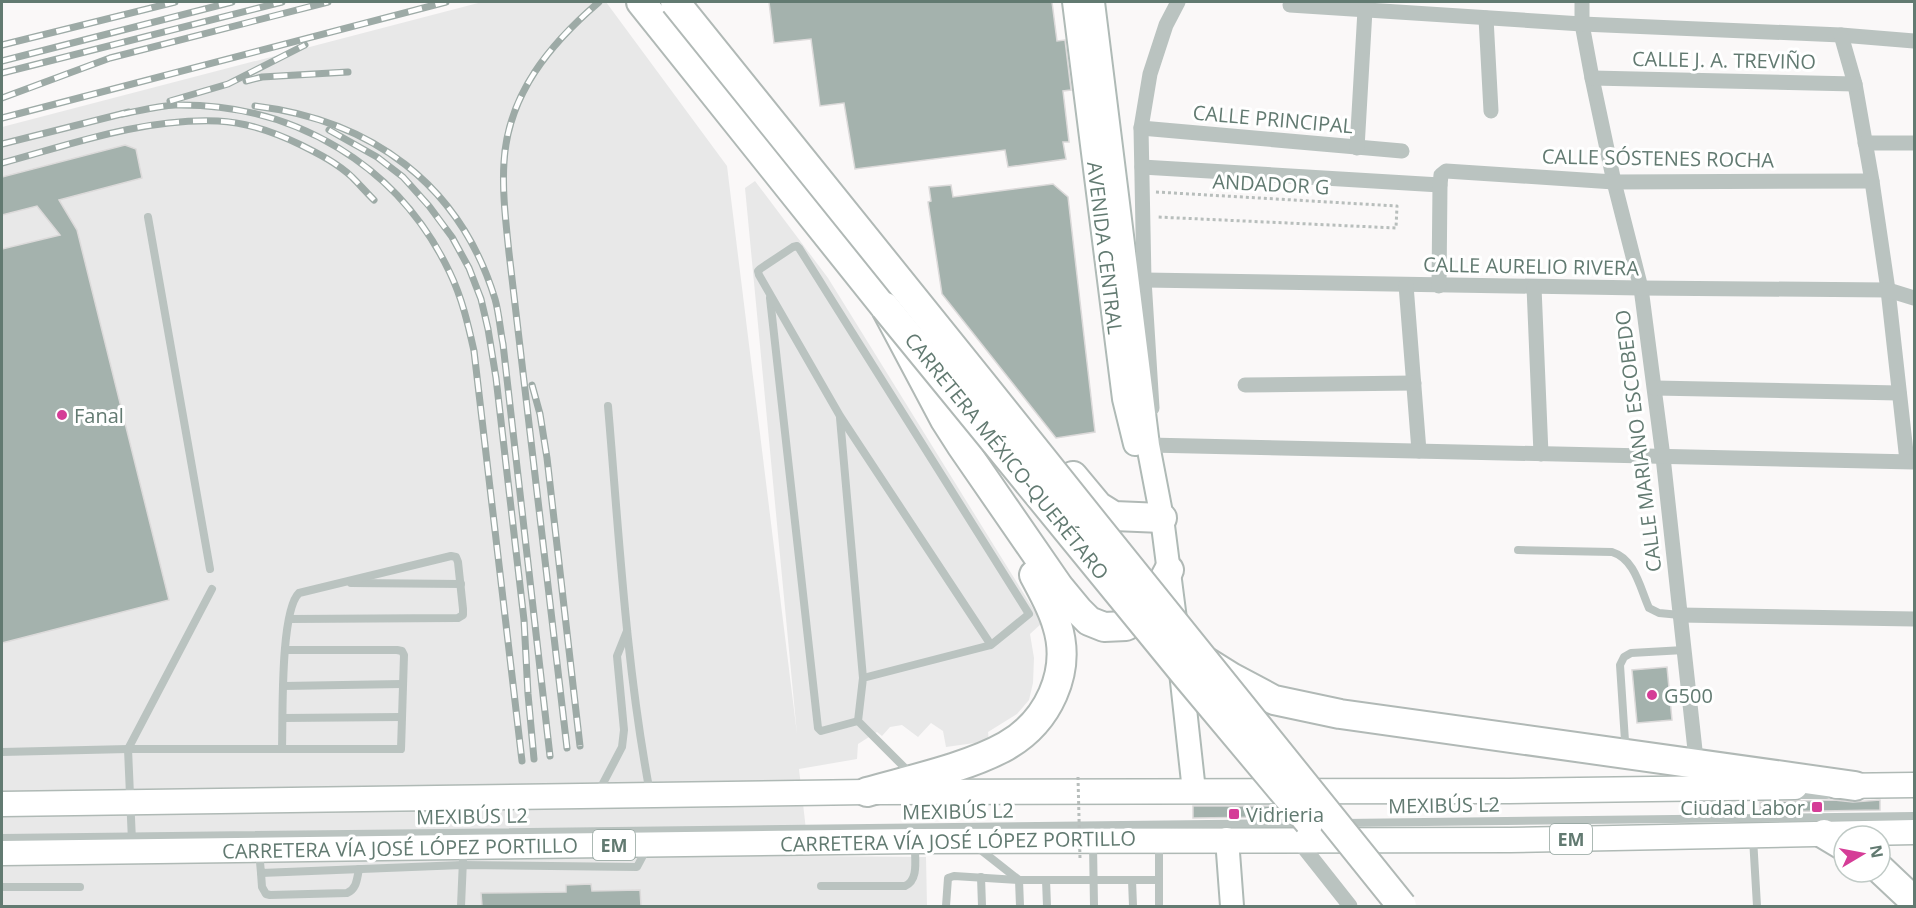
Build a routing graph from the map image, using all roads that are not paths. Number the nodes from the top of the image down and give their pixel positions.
1 (641, 2) edge
2 (675, 2) edge
3 (1074, 2) edge
4 (1093, 2) edge
5 (1178, 2) edge
6 (1582, 2) edge
7 (1290, 5) dead end
8 (1359, 7) edge
9 (1486, 18) junction
10 (1582, 24) junction
11 (1841, 35) junction
12 (1914, 41) edge
13 (1592, 78) junction
14 (1855, 84) junction
15 (1491, 111) dead end
16 (1141, 128) junction
17 (1865, 143) junction
18 (1914, 143) edge
19 (1357, 148) junction
20 (1402, 151) dead end
21 (1142, 167) junction
22 (816, 176) junction
23 (1442, 178) junction
24 (1872, 181) junction
25 (1614, 182) junction
26 (148, 217) dead end
27 (1144, 280) junction
28 (1406, 285) junction
29 (1439, 286) junction
30 (1534, 287) junction
31 (1641, 288) junction
32 (1888, 290) junction
33 (770, 293) junction
34 (1914, 298) edge
35 (885, 307) junction
36 (1414, 383) junction
37 (1245, 385) dead end
38 (1655, 388) junction
39 (1899, 393) junction
40 (608, 406) dead end
41 (840, 416) junction
42 (961, 445) junction
43 (1148, 445) junction
44 (1419, 452) junction
45 (1541, 454) junction
46 (1663, 457) junction
47 (1911, 461) edge
48 (1156, 489) junction
49 (1162, 518) junction
50 (1518, 550) dead end
51 (210, 569) dead end
52 (1169, 570) junction
53 (340, 583) junction
54 (461, 584) junction
55 (212, 589) dead end
56 (1173, 606) junction
57 (1680, 615) junction
58 (289, 619) junction
59 (1914, 619) edge
60 (628, 630) junction
61 (992, 645) junction
62 (285, 650) junction
63 (1684, 650) junction
64 (1199, 657) junction
65 (863, 678) junction
66 (402, 684) junction
67 (283, 686) junction
68 (401, 717) junction
69 (283, 718) junction
70 (858, 720) junction
71 (1624, 741) junction
72 (282, 748) junction
73 (128, 749) junction
74 (1695, 750) junction
75 (2, 752) edge
76 (1746, 770) junction
77 (915, 778) junction
78 (1914, 785) edge
79 (1855, 786) junction
80 (1194, 791) junction
81 (867, 792) junction
82 (1914, 794) edge
83 (597, 795) junction
84 (651, 795) junction
85 (1495, 800) dead end
86 (1518, 800) dead end
87 (1034, 801) dead end
88 (2, 804) edge
89 (130, 806) junction
90 (416, 807) dead end
91 (2, 812) edge
92 (1914, 816) edge
93 (1317, 823) dead end
94 (1329, 823) dead end
95 (1914, 832) edge
96 (1892, 834) edge
97 (1753, 836) junction
98 (2, 838) edge
99 (1159, 839) junction
100 (1227, 839) junction
101 (1297, 839) junction
102 (1356, 839) junction
103 (1832, 840) edge
104 (915, 841) junction
105 (972, 841) junction
106 (132, 844) junction
107 (1086, 849) junction
108 (2, 853) edge
109 (463, 856) junction
110 (260, 862) junction
111 (359, 869) junction
112 (981, 877) junction
113 (1019, 880) junction
114 (1046, 880) junction
115 (1094, 880) junction
116 (1132, 880) junction
117 (1159, 880) junction
118 (1892, 880) edge
119 (821, 886) dead end
120 (2, 887) edge
121 (80, 887) dead end
122 (1914, 901) edge
123 (461, 906) edge
124 (946, 906) edge
125 (982, 906) edge
126 (1020, 906) edge
127 (1047, 906) edge
128 (1094, 906) edge
129 (1133, 906) edge
130 (1160, 906) edge
131 (1232, 906) edge
132 (1350, 906) edge
133 (1379, 906) edge
134 (1402, 906) edge
135 (1407, 906) edge
136 (1757, 906) edge

1 - 35 highway, CARRETERA MÉXICO-QUERÉTARO
2 - 22 highway, CARRETERA MÉXICO-QUERÉTARO, bridge
3 - 48 street, AVENIDA CENTRAL
4 - 43 street, AVENIDA CENTRAL
5 - 16 street
6 - 10 street, CALLE MARIANO ESCOBEDO
7 - 8 street
8 - 9 street
8 - 19 street
9 - 10 street
9 - 15 street
10 - 11 street
10 - 13 street, CALLE MARIANO ESCOBEDO
11 - 12 street
11 - 14 street
13 - 14 street, CALLE J. A. TREVIÑO
13 - 25 street, CALLE MARIANO ESCOBEDO
14 - 17 street
16 - 19 street, CALLE PRINCIPAL
16 - 21 street
17 - 18 street
17 - 24 street
19 - 20 street, CALLE PRINCIPAL
21 - 23 street, CALLE SÓSTENES ROCHA
21 - 27 street
22 - 49 highway, bridge
22 - 64 highway, CARRETERA MÉXICO-QUERÉTARO, bridge
23 - 25 street, CALLE SÓSTENES ROCHA
23 - 29 street
24 - 25 street, CALLE SÓSTENES ROCHA
24 - 32 street
25 - 31 street, CALLE MARIANO ESCOBEDO
26 - 51 lane
27 - 28 street, CALLE AURELIO RIVERA
27 - 43 street
28 - 29 street, CALLE AURELIO RIVERA
28 - 36 street
29 - 30 street, CALLE AURELIO RIVERA
30 - 31 street, CALLE AURELIO RIVERA
30 - 45 street
31 - 32 street, CALLE AURELIO RIVERA
31 - 38 street, CALLE MARIANO ESCOBEDO
32 - 34 street, CALLE AURELIO RIVERA
32 - 39 street
33 - 41 lane
33 - 61 lane
33 - 70 lane
35 - 42 highway, bridge
35 - 133 highway, CARRETERA MÉXICO-QUERÉTARO, bridge
36 - 37 street
36 - 44 street
38 - 39 street
38 - 46 street, CALLE MARIANO ESCOBEDO
39 - 47 street
40 - 60 lane
41 - 61 lane
41 - 65 lane
42 - 52 highway
42 - 77 highway
43 - 44 street
43 - 48 street, AVENIDA CENTRAL
44 - 45 street
45 - 46 street
46 - 47 street
46 - 57 street, CALLE MARIANO ESCOBEDO
48 - 49 street, AVENIDA CENTRAL
49 - 52 street, AVENIDA CENTRAL
50 - 57 lane
52 - 56 street, AVENIDA CENTRAL
53 - 54 lane
53 - 54 lane
53 - 58 lane
54 - 58 lane
55 - 73 lane
56 - 71 street
56 - 80 street, AVENIDA CENTRAL
57 - 59 street
57 - 63 street, CALLE MARIANO ESCOBEDO
58 - 62 lane
60 - 83 lane
60 - 84 lane
61 - 65 lane
62 - 66 lane
62 - 67 lane
63 - 71 lane
63 - 74 street, CALLE MARIANO ESCOBEDO
64 - 76 highway, bridge
64 - 134 highway, CARRETERA MÉXICO-QUERÉTARO, bridge
65 - 70 lane
66 - 67 lane
66 - 68 lane
67 - 69 lane
68 - 69 lane
68 - 72 lane
69 - 72 lane
70 - 77 lane
71 - 74 street
72 - 73 lane
73 - 75 lane
73 - 89 lane
74 - 76 street
76 - 79 highway
77 - 81 highway
78 - 79 main road
79 - 80 main road
80 - 81 main road
81 - 84 main road
82 - 86 lane, MEXIBÚS L2
83 - 84 main road
83 - 89 main road
85 - 87 lane, MEXIBÚS L2
88 - 89 main road
89 - 90 lane, MEXIBÚS L2
89 - 91 lane, MEXIBÚS L2
89 - 106 lane
92 - 94 lane, MEXIBÚS L2
93 - 106 lane, MEXIBÚS L2
95 - 96 main road, CARRETERA VÍA JOSÉ LÓPEZ PORTILLO / EM
97 - 102 main road, CARRETERA VÍA JOSÉ LÓPEZ PORTILLO / EM
97 - 103 main road, CARRETERA VÍA JOSÉ LÓPEZ PORTILLO / EM
97 - 136 lane
98 - 106 lane, MEXIBÚS L2
99 - 100 main road, CARRETERA VÍA JOSÉ LÓPEZ PORTILLO / EM
99 - 107 main road, CARRETERA VÍA JOSÉ LÓPEZ PORTILLO / EM
99 - 117 lane
100 - 101 main road, CARRETERA VÍA JOSÉ LÓPEZ PORTILLO / EM
100 - 131 street
101 - 102 main road, CARRETERA VÍA JOSÉ LÓPEZ PORTILLO / EM
101 - 132 street
102 - 135 street
104 - 105 main road, CARRETERA VÍA JOSÉ LÓPEZ PORTILLO / EM
104 - 109 main road, CARRETERA VÍA JOSÉ LÓPEZ PORTILLO / EM
104 - 119 lane
105 - 107 main road, CARRETERA VÍA JOSÉ LÓPEZ PORTILLO / EM
105 - 113 lane
106 - 108 main road, CARRETERA VÍA JOSÉ LÓPEZ PORTILLO / EM
106 - 110 main road, CARRETERA VÍA JOSÉ LÓPEZ PORTILLO / EM
107 - 115 lane
109 - 110 main road, CARRETERA VÍA JOSÉ LÓPEZ PORTILLO / EM
109 - 111 lane
109 - 123 lane
110 - 111 lane
110 - 111 lane
112 - 113 lane
112 - 124 lane
112 - 125 lane
113 - 114 lane
113 - 126 lane
114 - 115 lane
114 - 127 lane
115 - 116 lane
115 - 128 lane
116 - 117 lane
116 - 129 lane
117 - 130 lane
118 - 122 highway
120 - 121 lane

